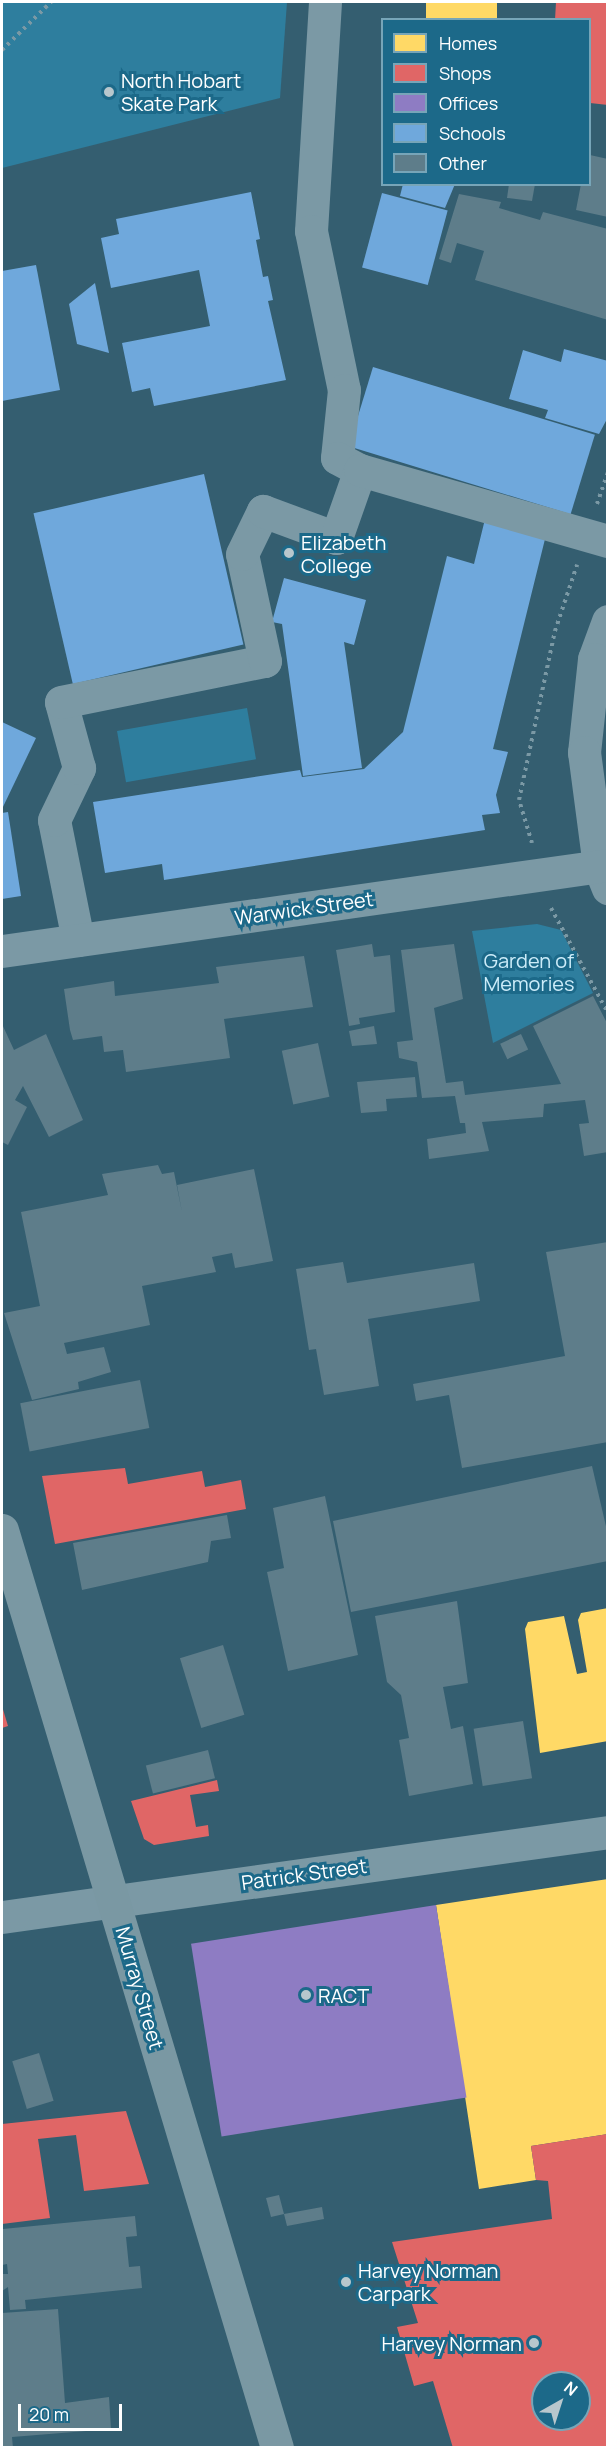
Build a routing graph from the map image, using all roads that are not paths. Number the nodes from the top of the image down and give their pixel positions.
1 (325, 2) edge
2 (360, 470) junction
3 (608, 541) edge
4 (608, 621) edge
5 (605, 873) edge
6 (78, 940) junction
7 (2, 951) edge
8 (2, 1530) edge
9 (608, 1832) edge
10 (114, 1901) junction
11 (2, 1917) edge
12 (278, 2448) edge

1 - 2 street
2 - 3 street
2 - 6 street
4 - 5 street
5 - 6 street, Warwick Street
6 - 7 street, Warwick Street
8 - 10 main road, Murray Street
9 - 10 street, Patrick Street
10 - 11 street, Patrick Street
10 - 12 main road, Murray Street

